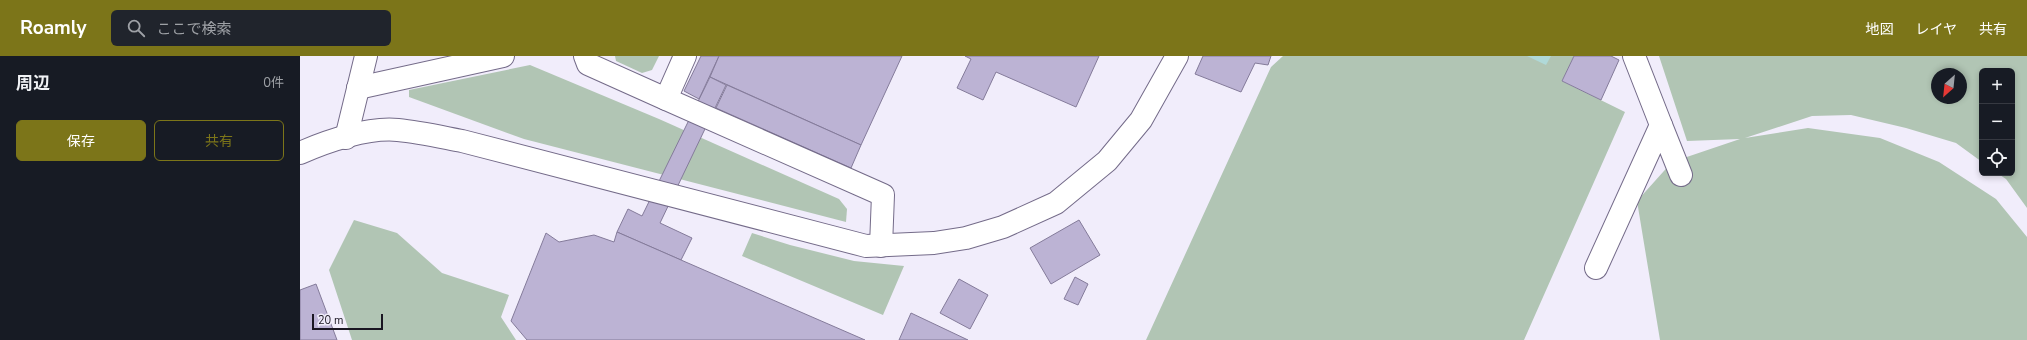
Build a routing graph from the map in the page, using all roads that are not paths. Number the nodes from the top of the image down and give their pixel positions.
1 (366, 56) edge
2 (585, 56) edge
3 (685, 56) edge
4 (1177, 56) edge
5 (1634, 56) edge
6 (492, 57) edge
7 (358, 88) junction
8 (666, 99) junction
9 (1661, 125) junction
10 (346, 138) junction
11 (300, 153) edge
12 (1681, 175) dead end
13 (881, 246) junction
14 (1596, 268) dead end

1 - 7 street
2 - 8 street
3 - 8 street
4 - 13 street
5 - 9 street
6 - 7 street
7 - 10 street
8 - 13 street
9 - 12 street
9 - 14 street
10 - 11 street
10 - 13 street

